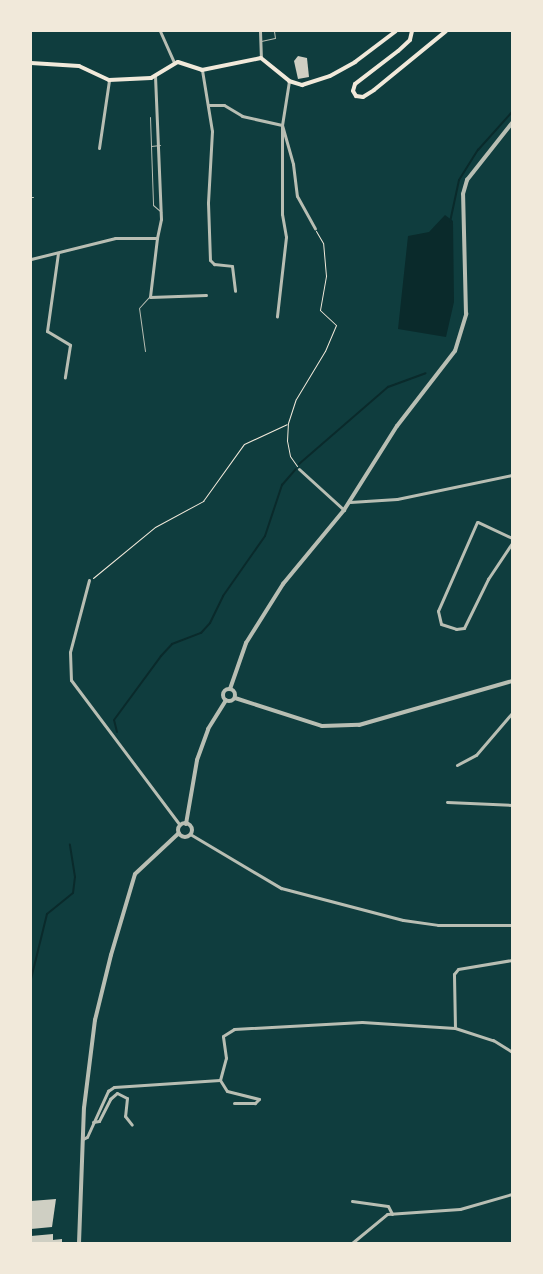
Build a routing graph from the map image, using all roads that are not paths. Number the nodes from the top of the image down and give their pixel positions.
1 (160, 31) edge
2 (260, 31) edge
3 (274, 31) edge
4 (396, 31) edge
5 (412, 31) edge
6 (446, 31) edge
7 (261, 41) junction
8 (261, 58) junction
9 (174, 62) junction
10 (31, 63) edge
11 (202, 70) junction
12 (155, 76) junction
13 (109, 80) junction
14 (289, 81) junction
15 (208, 105) junction
16 (150, 117) dead end
17 (512, 123) edge
18 (282, 125) junction
19 (160, 145) junction
20 (151, 146) junction
21 (99, 148) dead end
22 (161, 212) junction
23 (315, 228) road end
24 (157, 238) junction
25 (58, 253) junction
26 (31, 259) edge
27 (236, 292) dead end
28 (206, 296) dead end
29 (150, 297) junction
30 (277, 316) dead end
31 (145, 350) dead end
32 (65, 378) dead end
33 (299, 469) road end
34 (512, 475) edge
35 (350, 502) junction
36 (344, 510) junction
37 (512, 538) edge
38 (512, 543) edge
39 (89, 580) road end
40 (512, 681) edge
41 (230, 689) junction
42 (235, 698) junction
43 (226, 700) junction
44 (512, 713) edge
45 (457, 765) dead end
46 (447, 802) dead end
47 (512, 805) edge
48 (186, 824) junction
49 (180, 825) junction
50 (179, 833) junction
51 (190, 834) junction
52 (512, 925) edge
53 (512, 960) edge
54 (455, 1028) junction
55 (512, 1052) edge
56 (220, 1080) junction
57 (234, 1103) dead end
58 (93, 1122) junction
59 (132, 1125) dead end
60 (83, 1138) junction
61 (512, 1194) edge
62 (352, 1201) dead end
63 (392, 1214) junction
64 (79, 1243) edge
65 (352, 1243) edge

1 - 9 street
2 - 7 street
3 - 7 lane
4 - 14 main road
5 - 6 main road
7 - 8 street
8 - 11 main road
8 - 14 main road
9 - 11 main road
9 - 12 main road
10 - 13 main road
11 - 15 street
12 - 13 main road
12 - 19 street
13 - 21 street
14 - 18 street
15 - 18 street
15 - 27 street
16 - 20 lane
17 - 35 street
18 - 23 street
18 - 30 street
19 - 20 lane
19 - 22 street
20 - 22 lane
22 - 24 street
24 - 25 street
24 - 29 street
25 - 26 street
25 - 32 street
28 - 29 street
29 - 31 lane
33 - 36 street
34 - 35 street
35 - 36 street
36 - 41 street
37 - 38 street
39 - 49 street
40 - 42 street
41 - 42 street
41 - 43 street
42 - 43 street
43 - 48 street
44 - 45 street
46 - 47 street
48 - 49 street
48 - 51 street
49 - 50 street
50 - 51 street
50 - 60 street
51 - 52 street
53 - 54 street
54 - 55 street
54 - 56 street
56 - 57 street
56 - 58 street
58 - 59 street
58 - 60 street
60 - 64 street
61 - 63 street
62 - 63 street
63 - 65 street

